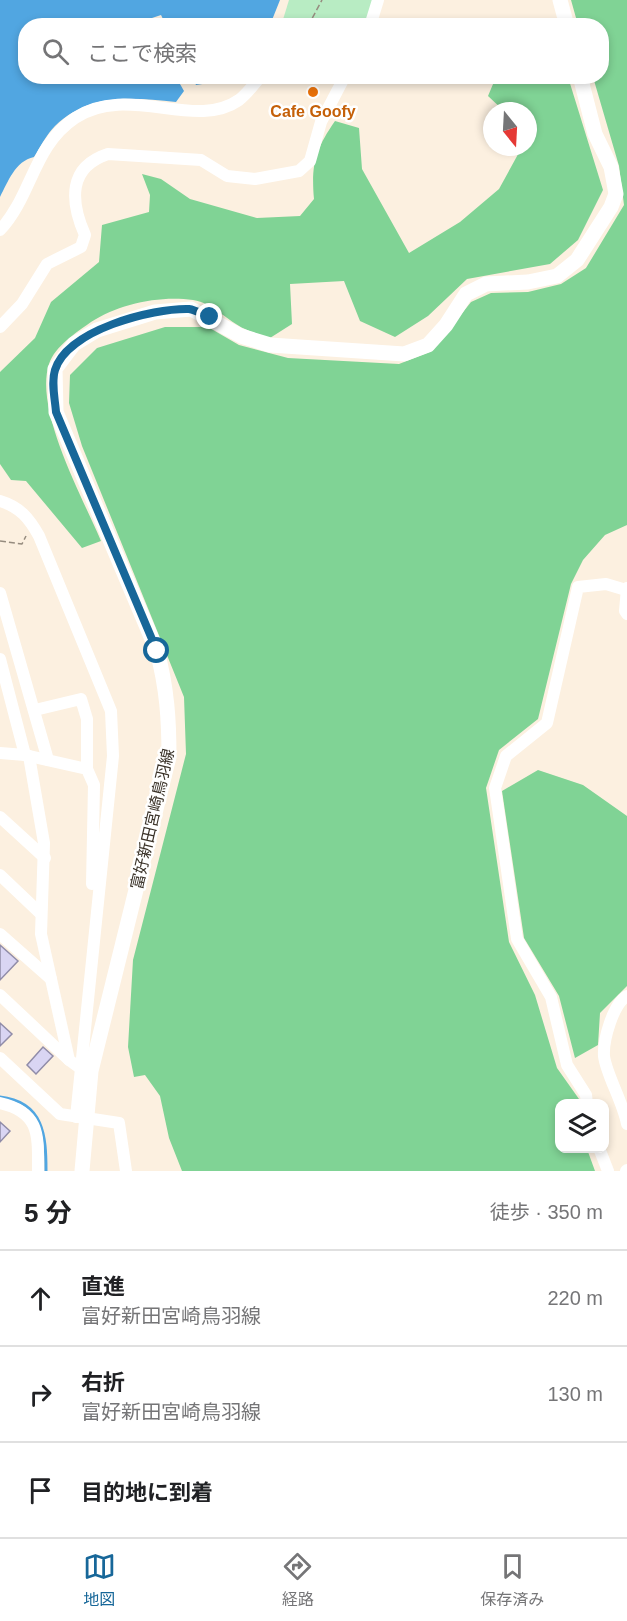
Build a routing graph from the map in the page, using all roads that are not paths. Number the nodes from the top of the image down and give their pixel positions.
1 (378, 0) edge
2 (560, 0) edge
3 (372, 18) edge
4 (565, 18) edge
5 (254, 84) edge
6 (341, 84) edge
7 (582, 84) edge
8 (0, 230) edge
9 (0, 327) edge
10 (0, 501) edge
11 (626, 589) edge
12 (0, 592) edge
13 (627, 614) edge
14 (0, 659) edge
15 (35, 710) junction
16 (0, 753) edge
17 (27, 756) junction
18 (48, 760) junction
19 (87, 769) junction
20 (0, 817) edge
21 (45, 858) junction
22 (0, 876) edge
23 (98, 886) junction
24 (41, 914) junction
25 (0, 934) edge
26 (51, 979) junction
27 (0, 995) edge
28 (627, 996) edge
29 (0, 1058) edge
30 (69, 1060) junction
31 (80, 1068) junction
32 (586, 1099) edge
33 (0, 1103) edge
34 (626, 1109) edge
35 (81, 1117) junction
36 (627, 1124) edge
37 (601, 1153) edge
38 (38, 1171) edge
39 (82, 1171) edge
40 (126, 1171) edge
41 (608, 1171) edge

1 - 3 street
2 - 4 main road
5 - 8 street
6 - 9 street
7 - 35 main road, 富好新田宮崎鳥羽線
10 - 23 street
11 - 13 street
11 - 32 street
12 - 15 street
14 - 17 street
15 - 18 street
15 - 19 street
16 - 17 street
17 - 18 street
17 - 21 street
18 - 19 street
19 - 23 street
20 - 21 street
21 - 24 street
22 - 24 street
23 - 31 street
24 - 26 street
25 - 26 street
26 - 30 street
27 - 30 street
28 - 34 street
29 - 35 street
30 - 31 street
31 - 35 street
33 - 38 street
34 - 36 street
35 - 39 main road, 富好新田宮崎鳥羽線
35 - 40 street
37 - 41 street

